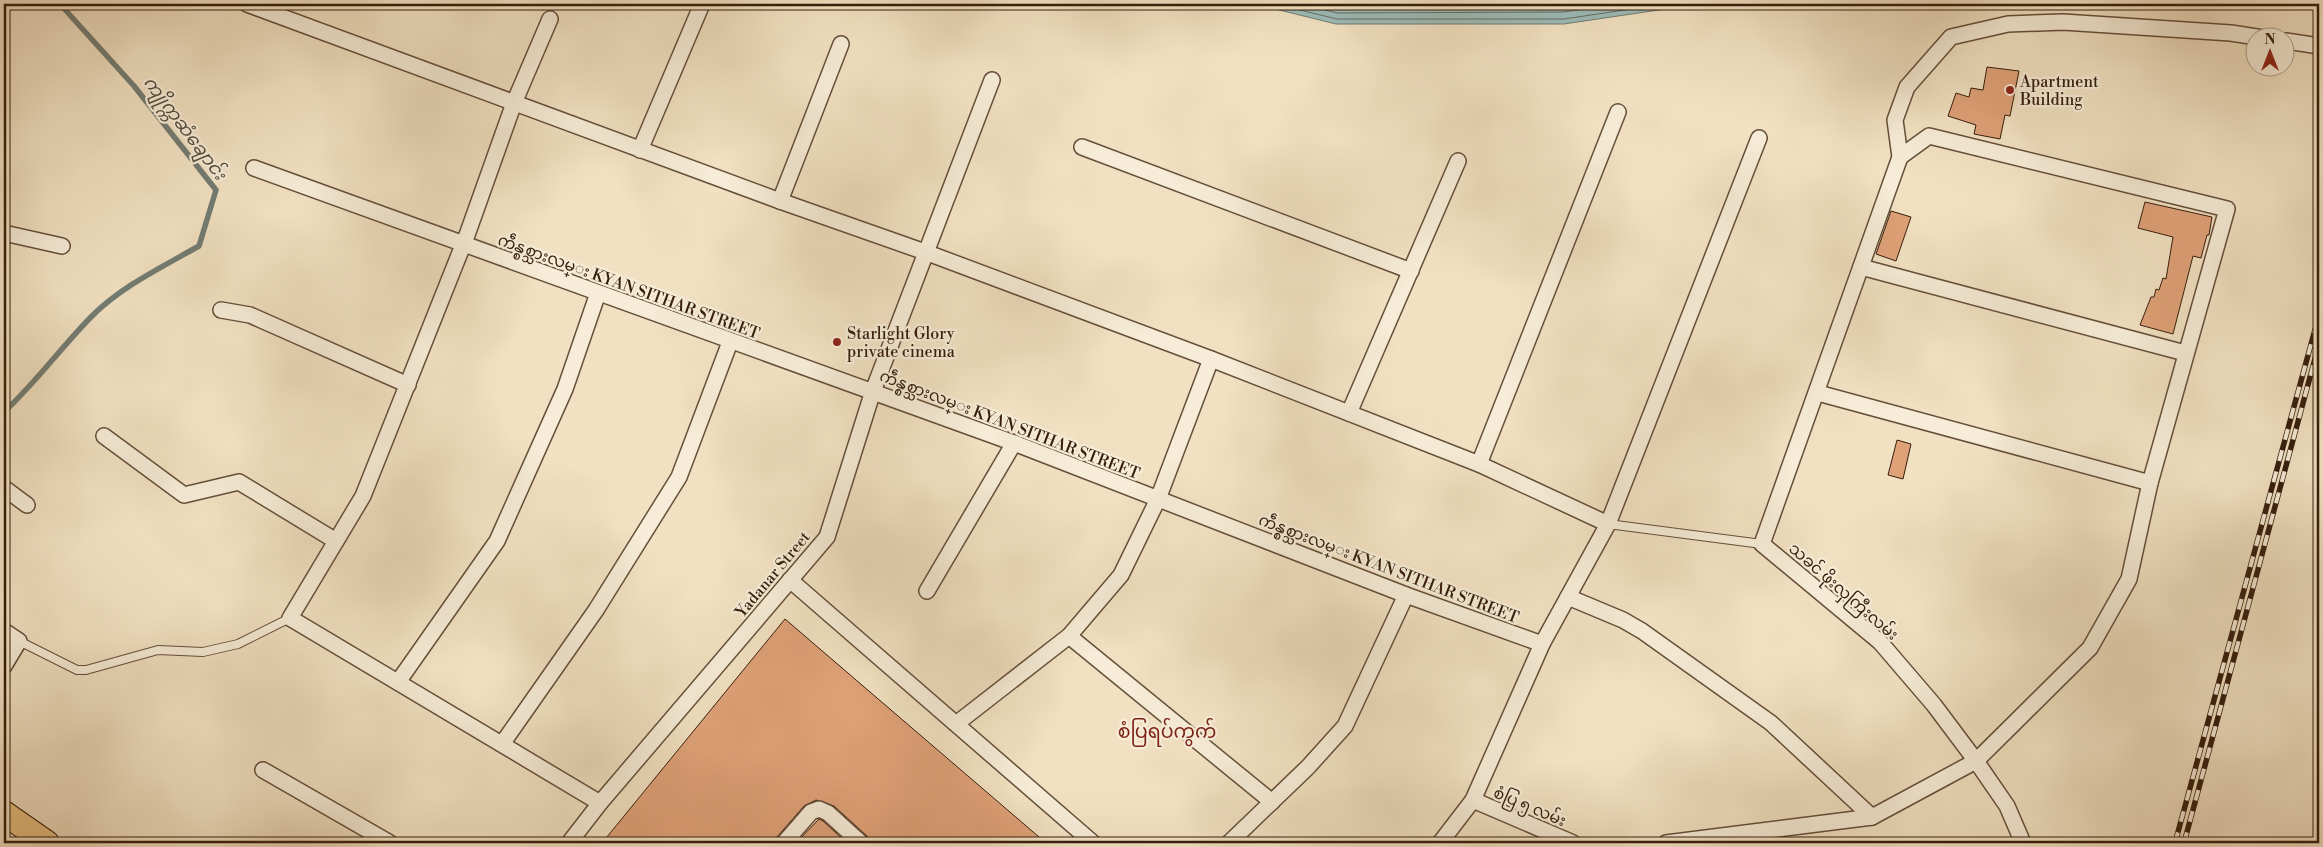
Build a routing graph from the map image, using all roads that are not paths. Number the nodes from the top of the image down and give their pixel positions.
1 (248, 4) edge
2 (702, 4) edge
3 (550, 18) dead end
4 (2246, 35) edge
5 (2296, 43) edge
6 (841, 44) dead end
7 (2319, 46) edge
8 (992, 80) dead end
9 (514, 102) junction
10 (1618, 112) dead end
11 (1758, 138) dead end
12 (1082, 147) dead end
13 (640, 150) junction
14 (1900, 157) junction
15 (1458, 161) dead end
16 (254, 168) dead end
17 (780, 201) junction
18 (4, 233) edge
19 (463, 245) junction
20 (62, 246) dead end
21 (925, 252) junction
22 (1861, 267) junction
23 (1411, 271) junction
24 (598, 293) junction
25 (222, 310) dead end
26 (730, 342) junction
27 (2185, 353) junction
28 (1211, 359) junction
29 (408, 385) junction
30 (873, 391) junction
31 (1818, 393) junction
32 (1349, 413) junction
33 (104, 436) dead end
34 (1014, 443) junction
35 (1480, 464) junction
36 (2150, 483) junction
37 (4, 488) edge
38 (1158, 499) junction
39 (27, 505) dead end
40 (1608, 524) junction
41 (336, 541) junction
42 (1762, 544) junction
43 (790, 580) junction
44 (927, 591) dead end
45 (1406, 595) junction
46 (1568, 597) junction
47 (290, 618) junction
48 (4, 631) edge
49 (1069, 636) junction
50 (18, 641) junction
51 (1542, 644) junction
52 (4, 666) edge
53 (398, 682) junction
54 (956, 724) junction
55 (502, 744) junction
56 (1976, 761) junction
57 (263, 770) dead end
58 (1473, 800) junction
59 (1272, 802) junction
60 (600, 803) junction
61 (4, 813) edge
62 (1872, 817) junction
63 (47, 843) edge
64 (390, 843) edge
65 (570, 843) edge
66 (784, 843) edge
67 (861, 843) edge
68 (1093, 843) edge
69 (1229, 843) edge
70 (1440, 843) edge
71 (1573, 843) edge
72 (1666, 843) edge
73 (2023, 843) edge

1 - 9 street
2 - 13 street
3 - 9 street
4 - 14 street
5 - 7 street
6 - 17 street
8 - 21 street, Yadanar Street
9 - 13 street
9 - 19 street
10 - 35 street
11 - 40 street
12 - 23 street
13 - 17 street
14 - 22 street
14 - 27 street
15 - 23 street
16 - 19 street, ကဵန္စစ္သားလမ္း KYAN SITHAR STREET
17 - 21 street
18 - 20 street
19 - 24 street, ကဵန္စစ္သားလမ္း KYAN SITHAR STREET
19 - 29 street
21 - 28 street
21 - 30 street, Yadanar Street
22 - 27 street
22 - 31 street
23 - 32 street
24 - 26 street, ကဵန္စစ္သားလမ္း KYAN SITHAR STREET
24 - 53 street
25 - 29 street
26 - 30 street, ကဵန္စစ္သားလမ္း KYAN SITHAR STREET
26 - 55 street
27 - 36 street
28 - 32 street
28 - 38 street
29 - 41 street
30 - 34 street, ကဵန္စစ္သားလမ္း KYAN SITHAR STREET
30 - 43 street, Yadanar Street
31 - 36 street
31 - 42 street
32 - 35 street
33 - 41 street
34 - 38 street, ကဵန္စစ္သားလမ္း KYAN SITHAR STREET
34 - 44 street
35 - 40 street
36 - 56 street
37 - 39 street
38 - 45 street, ကဵန္စစ္သားလမ္း KYAN SITHAR STREET
38 - 49 street
40 - 42 lane
40 - 46 street
41 - 47 street
42 - 56 street, သခင် ဖိုးလှကြီးလမ်း
43 - 54 street
43 - 60 street, Yadanar Street
45 - 51 street, ကဵန္စစ္သားလမ္း KYAN SITHAR STREET
45 - 59 street
46 - 51 street
46 - 62 street
47 - 50 lane
47 - 53 street
48 - 50 street
49 - 54 street
49 - 59 street
50 - 52 street
51 - 58 street
53 - 55 street
54 - 68 street
55 - 60 street
56 - 62 street
56 - 73 street, သခင် ဖိုးလှကြီးလမ်း
57 - 64 street
58 - 70 street
58 - 71 street, စံပြ ၅ လမ်း
59 - 69 street
60 - 65 street, Yadanar Street
61 - 63 main road
62 - 72 street
66 - 67 street

